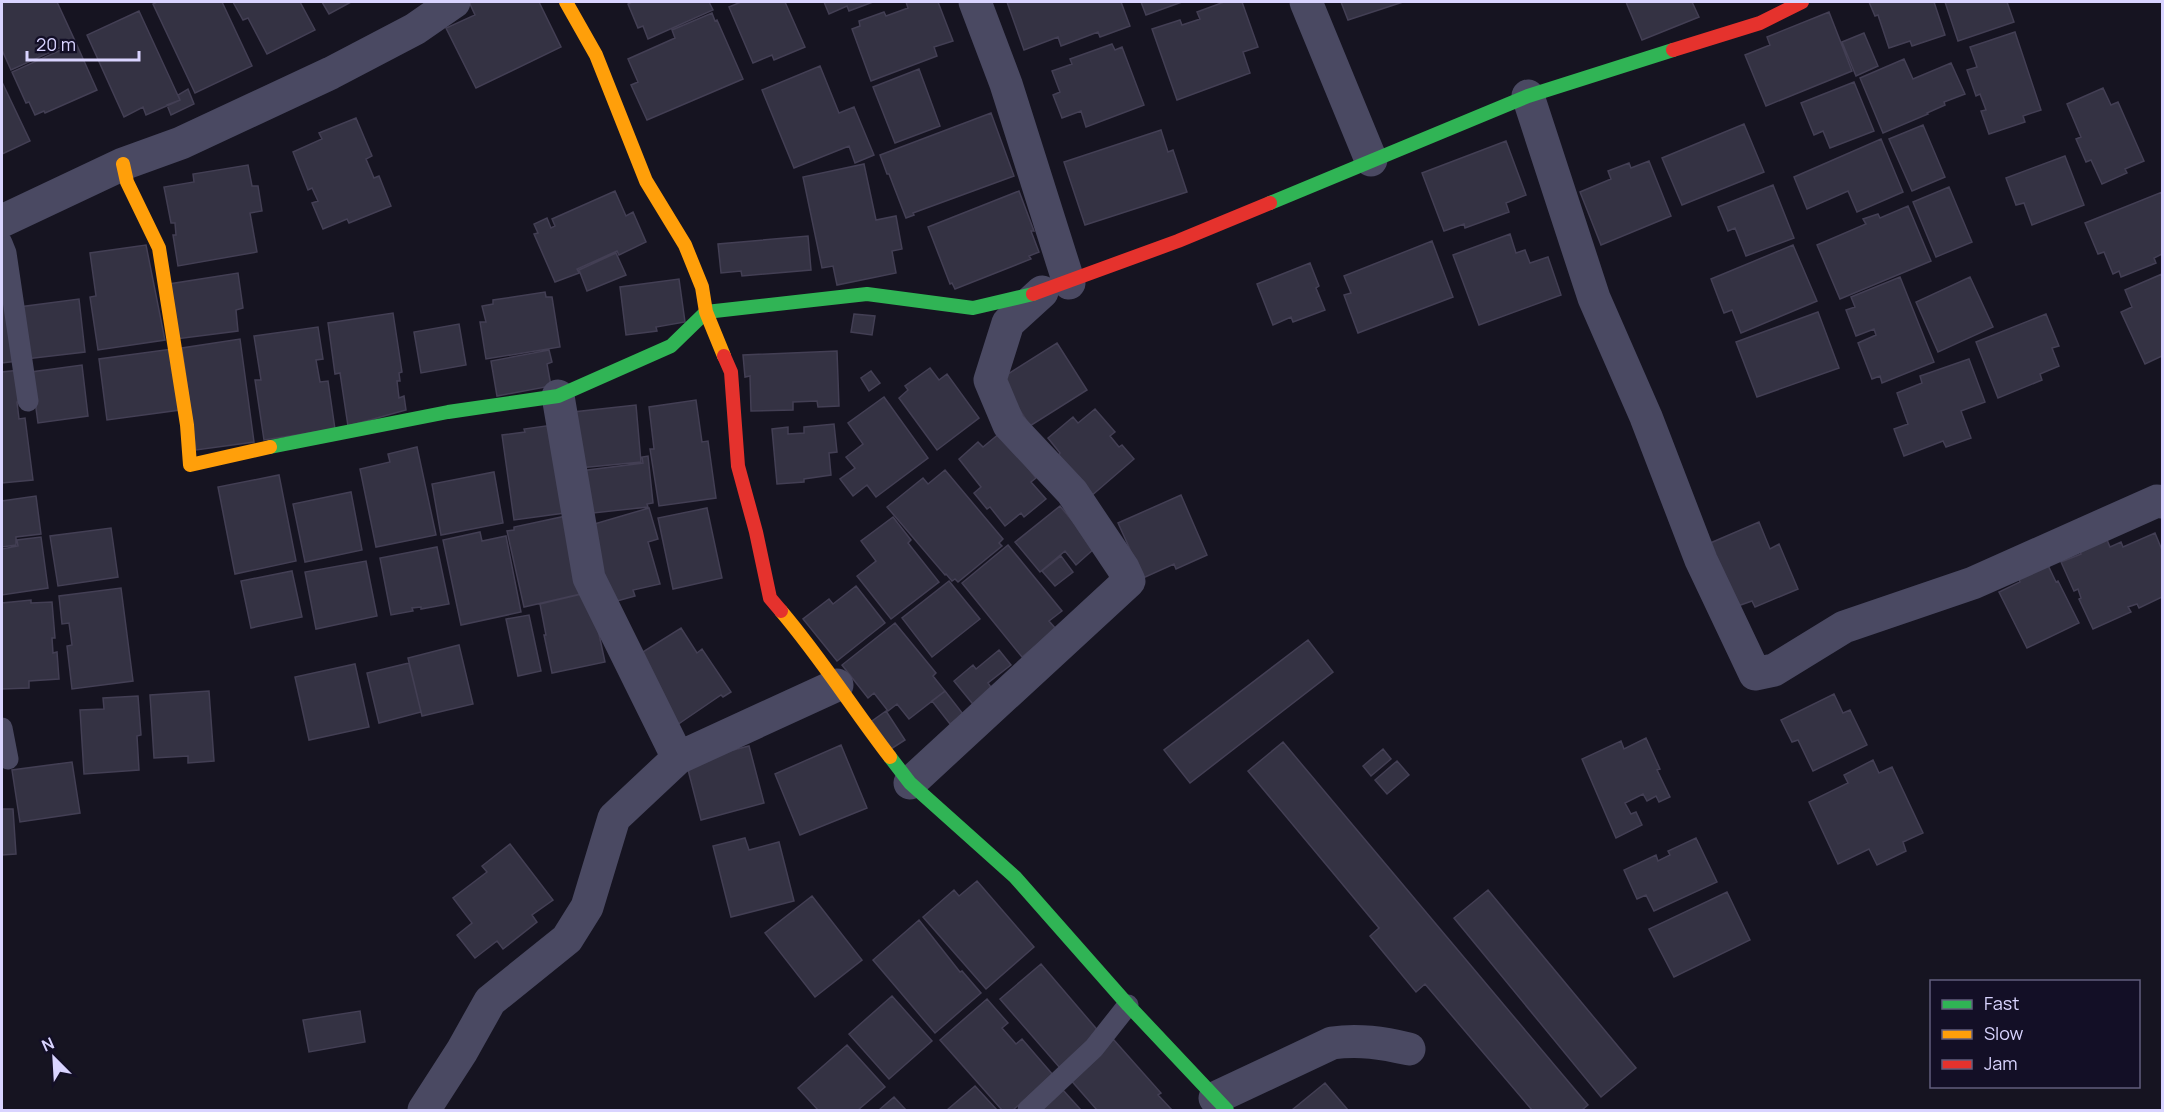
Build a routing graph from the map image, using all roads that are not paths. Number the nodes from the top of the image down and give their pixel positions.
1 (454, 2) edge
2 (566, 2) edge
3 (975, 2) edge
4 (1306, 2) edge
5 (1802, 2) edge
6 (1528, 96) junction
7 (1371, 160) junction
8 (123, 164) junction
9 (2, 221) edge
10 (2, 243) edge
11 (1055, 288) junction
12 (706, 312) junction
13 (558, 396) junction
14 (28, 401) dead end
15 (2163, 502) edge
16 (837, 685) junction
17 (2, 728) edge
18 (678, 758) junction
19 (8, 759) dead end
20 (910, 783) junction
21 (1128, 1005) junction
22 (1409, 1048) dead end
23 (1221, 1104) edge
24 (424, 1110) edge
25 (1028, 1110) edge

1 - 8 street
2 - 12 street
3 - 11 street
4 - 7 street
5 - 6 street
6 - 7 street
6 - 15 street
7 - 11 street
8 - 9 street
8 - 13 street
10 - 14 lane
11 - 12 street
11 - 20 street
12 - 13 street
12 - 16 street
13 - 18 street
16 - 18 street
16 - 20 street
17 - 19 lane
18 - 24 street
20 - 21 street
21 - 23 street
21 - 25 lane
22 - 23 street

